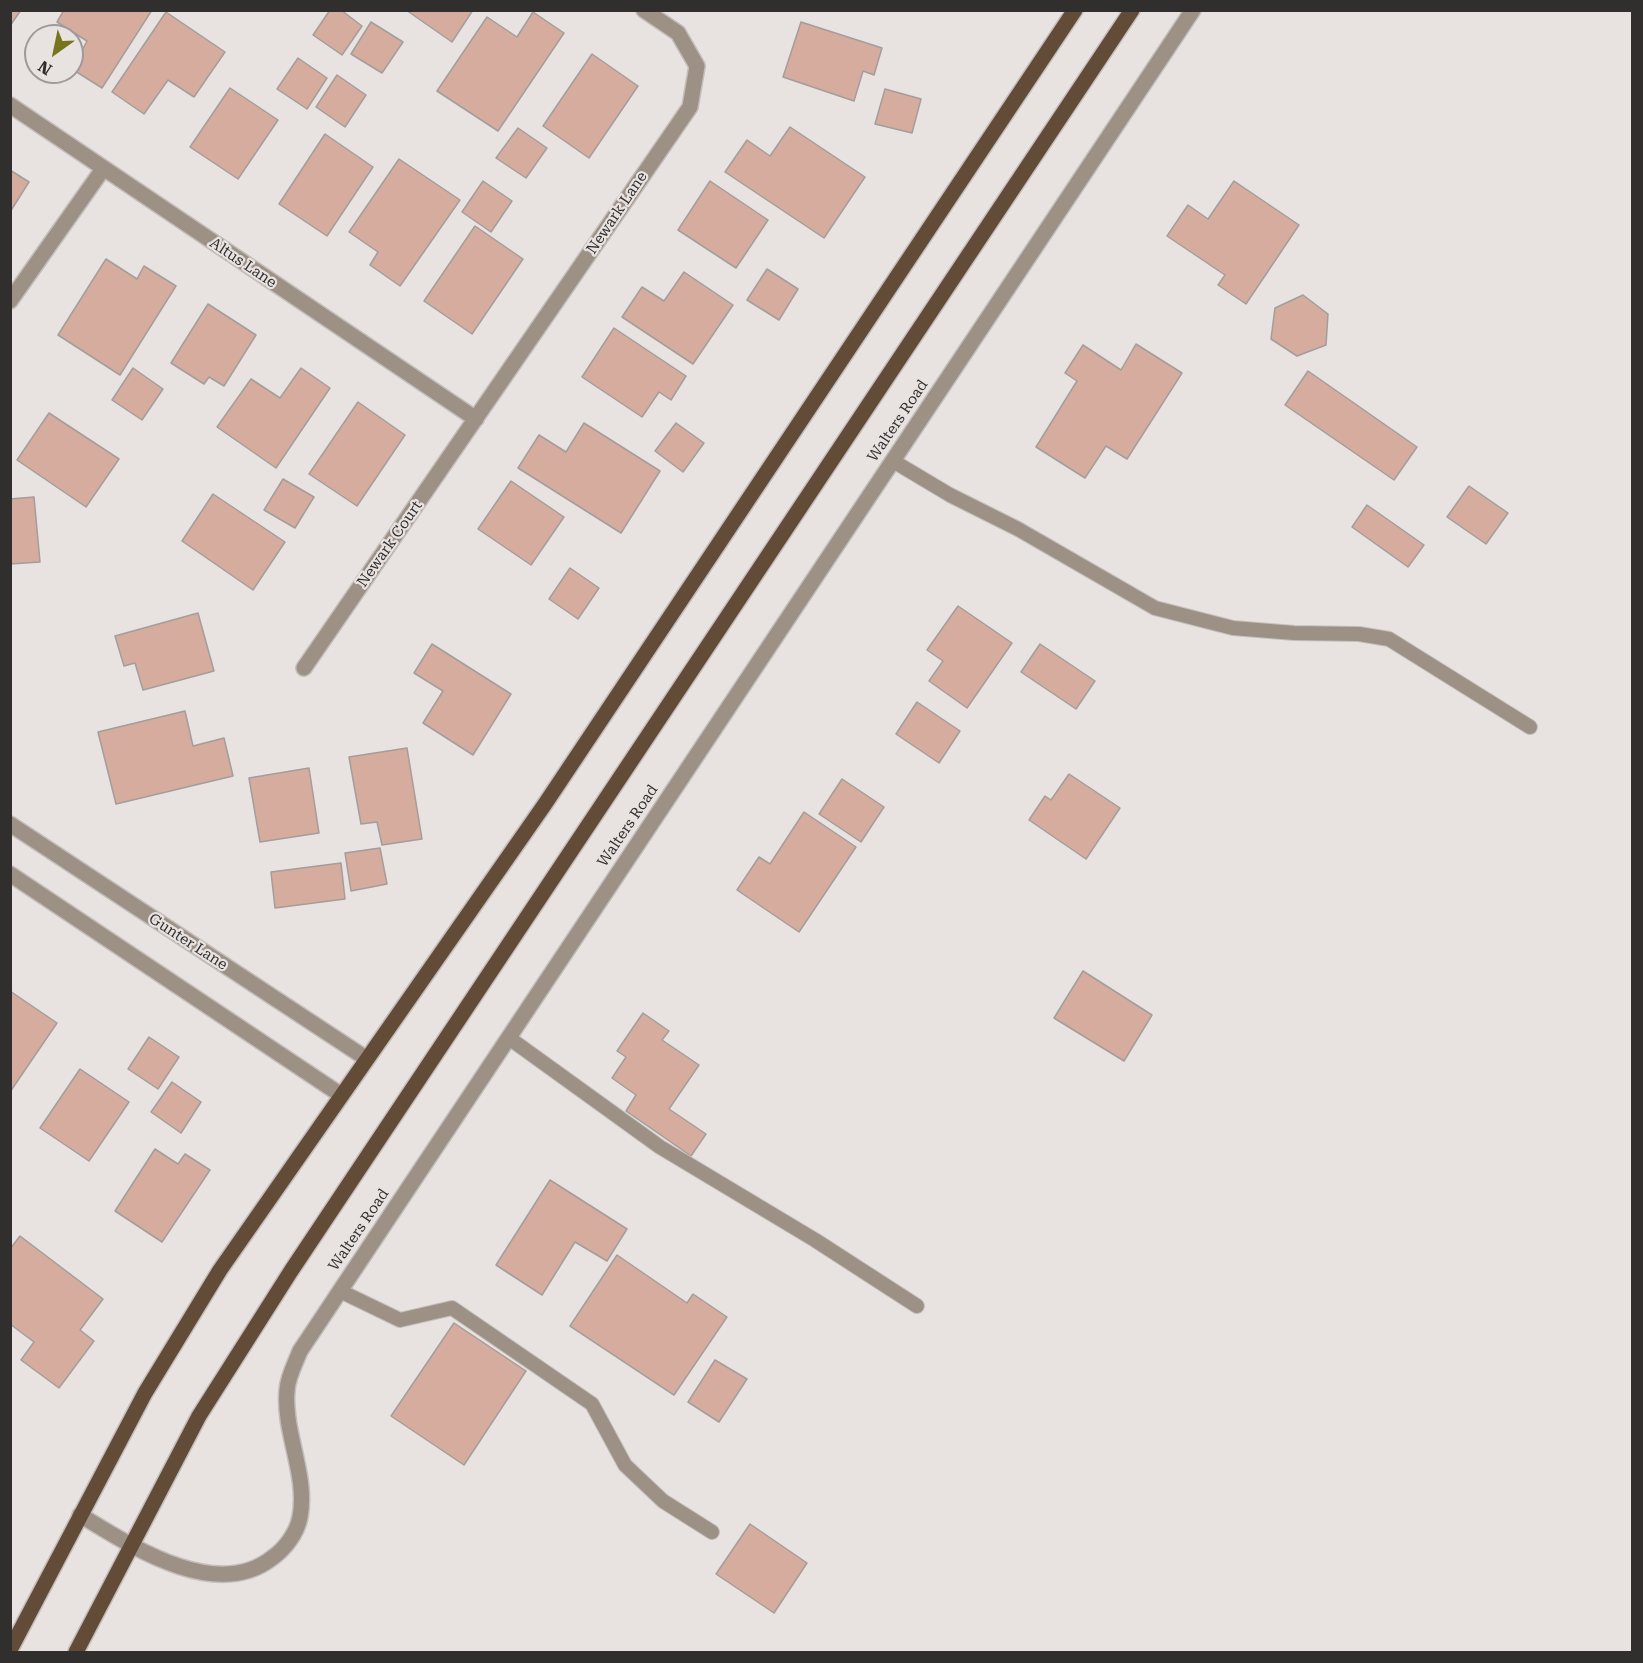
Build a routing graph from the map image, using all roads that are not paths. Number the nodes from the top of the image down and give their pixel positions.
1 (644, 10) edge
2 (1075, 10) edge
3 (1132, 10) edge
4 (1192, 10) edge
5 (10, 105) edge
6 (103, 169) junction
7 (10, 301) edge
8 (476, 419) junction
9 (893, 460) junction
10 (304, 668) dead end
11 (1530, 727) dead end
12 (10, 824) edge
13 (10, 874) edge
14 (509, 1038) junction
15 (367, 1059) junction
16 (341, 1095) junction
17 (340, 1291) junction
18 (917, 1306) dead end
19 (80, 1515) junction
20 (712, 1532) dead end
21 (130, 1545) junction
22 (10, 1650) edge
23 (76, 1653) edge

1 - 8 street, Newark Lane
2 - 15 main road
3 - 21 main road
4 - 9 street, Walters Road
5 - 6 street, Altus Lane
6 - 7 street
6 - 8 street, Altus Lane
8 - 10 street, Newark Court
9 - 11 lane
9 - 14 street, Walters Road
12 - 15 street, Gunter Lane
13 - 16 street
14 - 17 street, Walters Road
14 - 18 lane
15 - 16 main road
16 - 19 main road
17 - 20 lane
17 - 21 street, Walters Road
19 - 21 street, Walters Road
19 - 22 main road
21 - 23 main road

